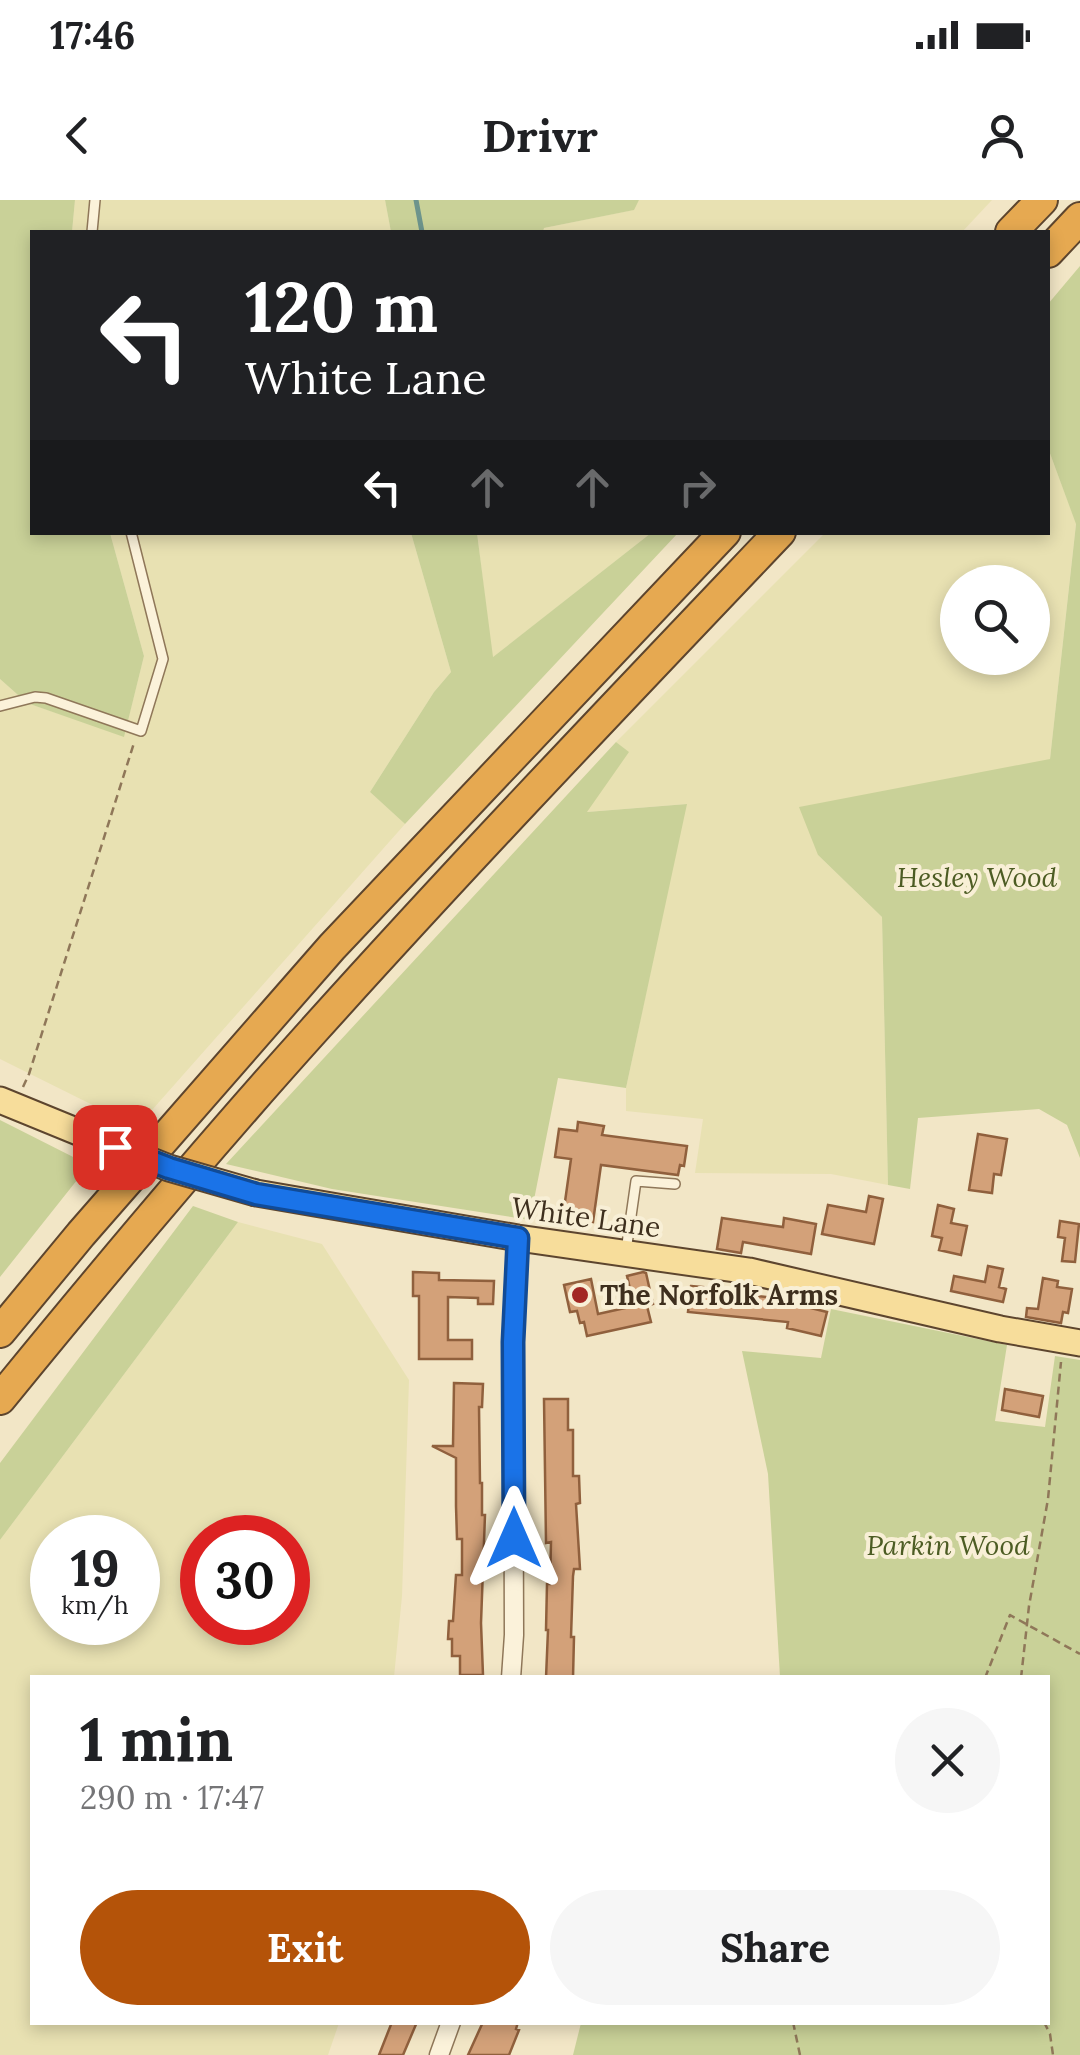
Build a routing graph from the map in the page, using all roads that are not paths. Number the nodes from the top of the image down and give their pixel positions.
1 (95, 200) edge
2 (1042, 200) edge
3 (1080, 218) edge
4 (92, 230) edge
5 (1013, 230) edge
6 (1050, 250) edge
7 (131, 535) edge
8 (722, 535) edge
9 (777, 535) edge
10 (0, 706) edge
11 (7, 1103) edge
12 (676, 1184) dead end
13 (518, 1238) junction
14 (626, 1254) junction
15 (0, 1332) edge
16 (1072, 1342) edge
17 (0, 1403) edge
18 (511, 1675) edge
19 (451, 2025) edge
20 (438, 2055) edge

1 - 4 lane
2 - 5 highway
3 - 6 highway
7 - 10 lane
8 - 15 highway
9 - 17 highway
11 - 13 main road, White Lane, bridge
12 - 14 lane
13 - 14 main road, White Lane
13 - 18 street
14 - 16 main road, White Lane
19 - 20 street

